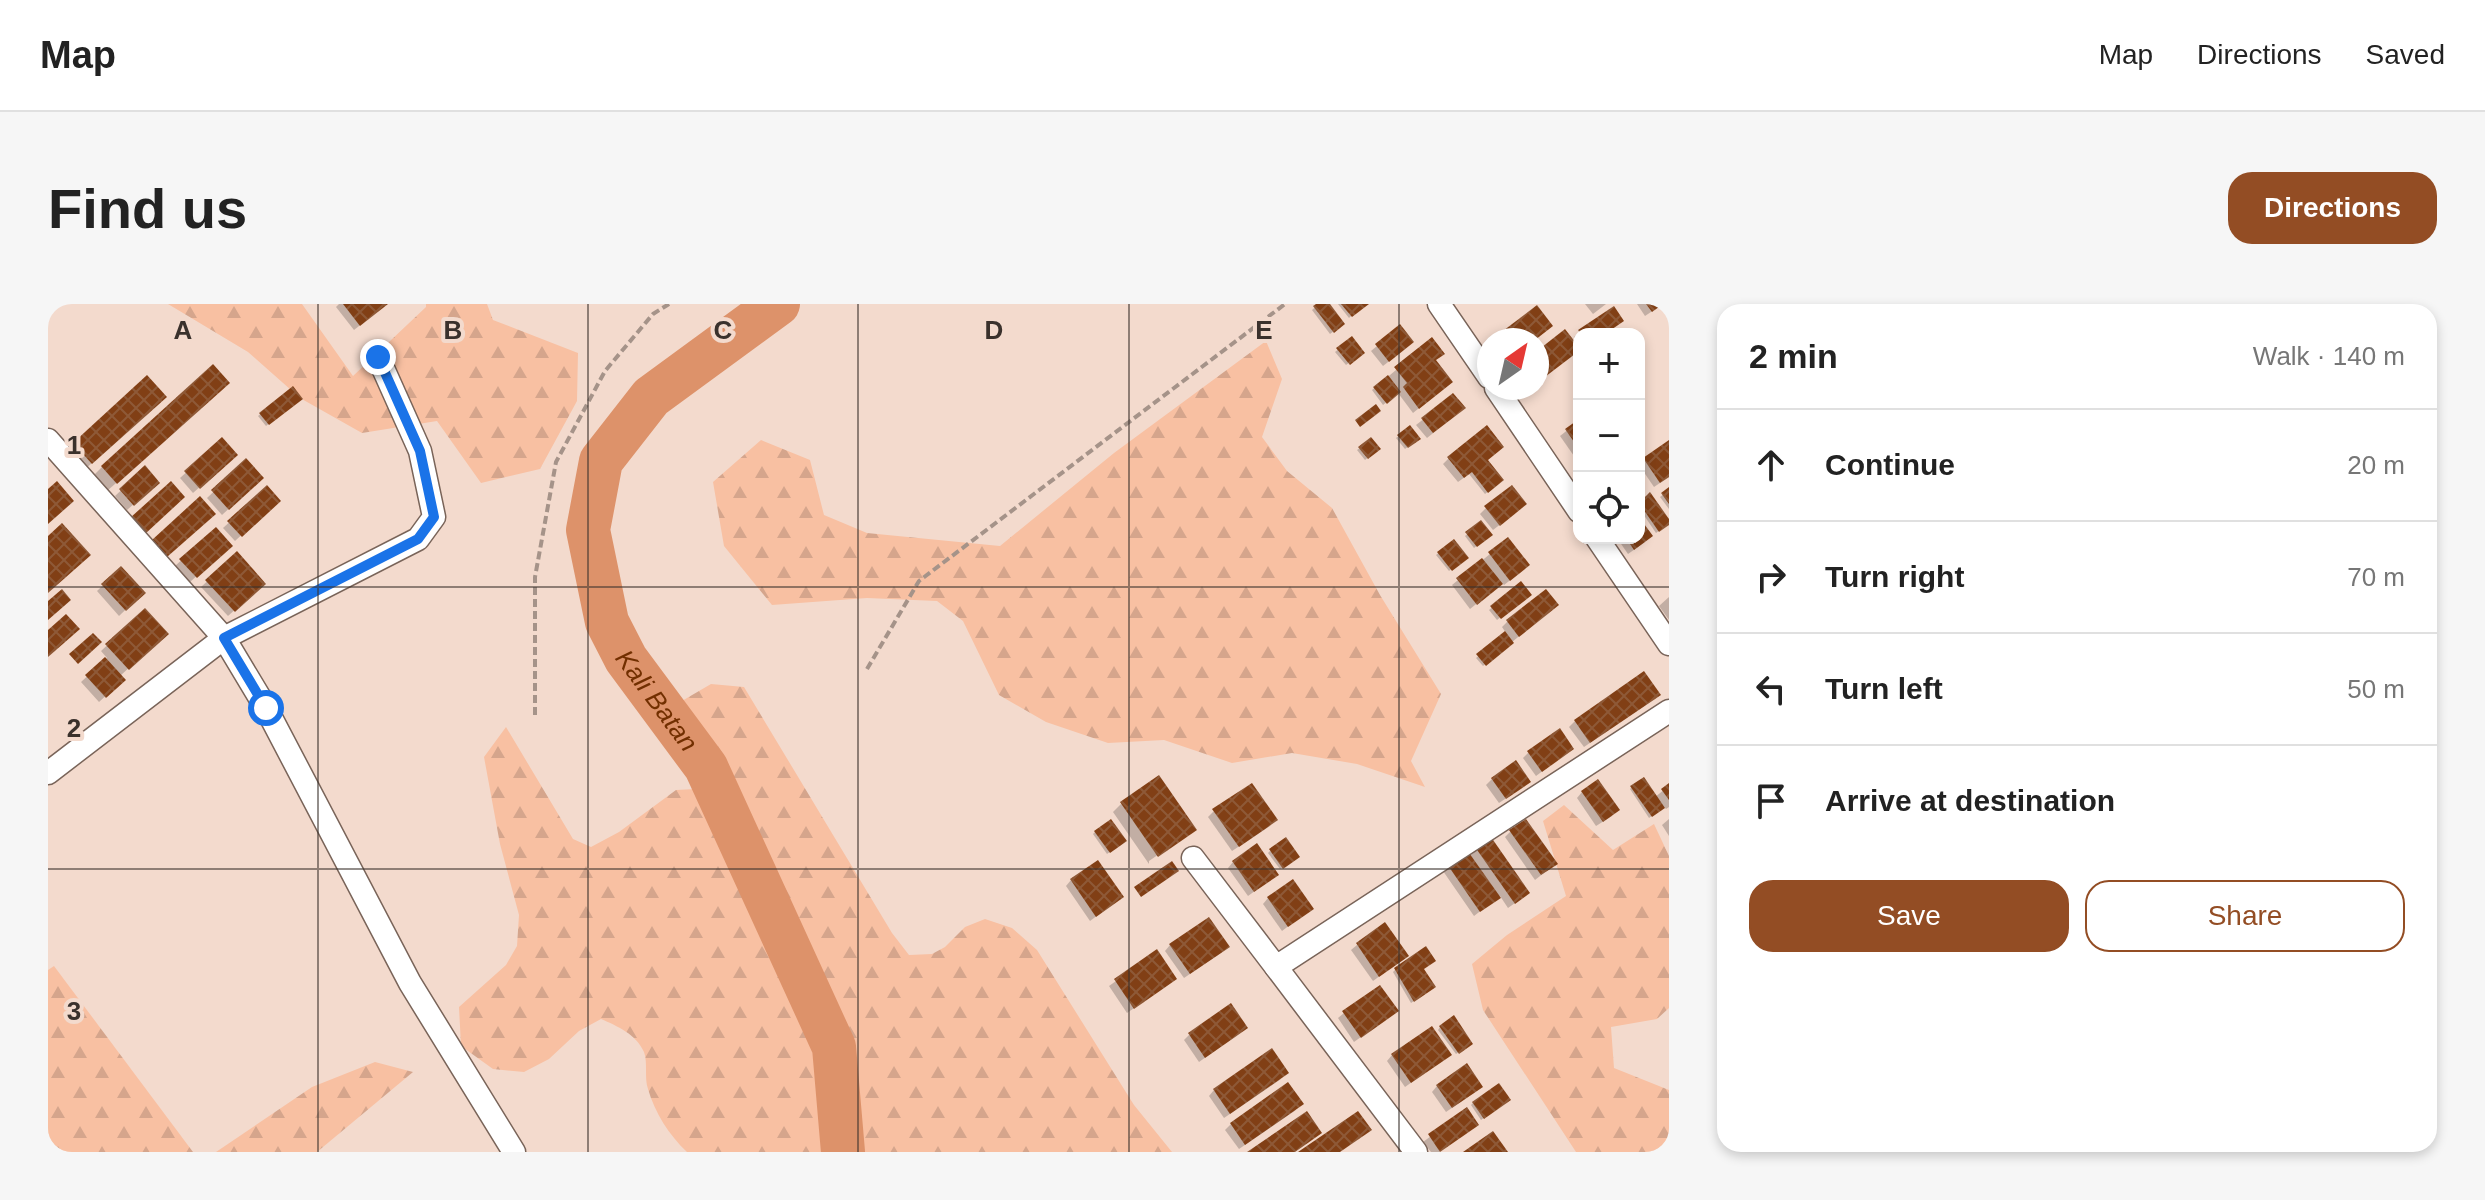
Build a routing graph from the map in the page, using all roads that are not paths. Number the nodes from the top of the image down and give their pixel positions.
1 (1439, 304) edge
2 (378, 357) dead end
3 (1477, 359) edge
4 (1504, 400) edge
5 (48, 440) edge
6 (1573, 502) edge
7 (1601, 544) edge
8 (224, 638) junction
9 (1669, 644) edge
10 (1669, 711) edge
11 (48, 773) edge
12 (1193, 858) dead end
13 (1276, 967) junction
14 (514, 1152) edge
15 (1416, 1152) edge

1 - 3 street
2 - 8 street
4 - 6 street
5 - 8 street
7 - 9 street
8 - 11 street
8 - 14 street
10 - 13 street
12 - 13 street
13 - 15 street

